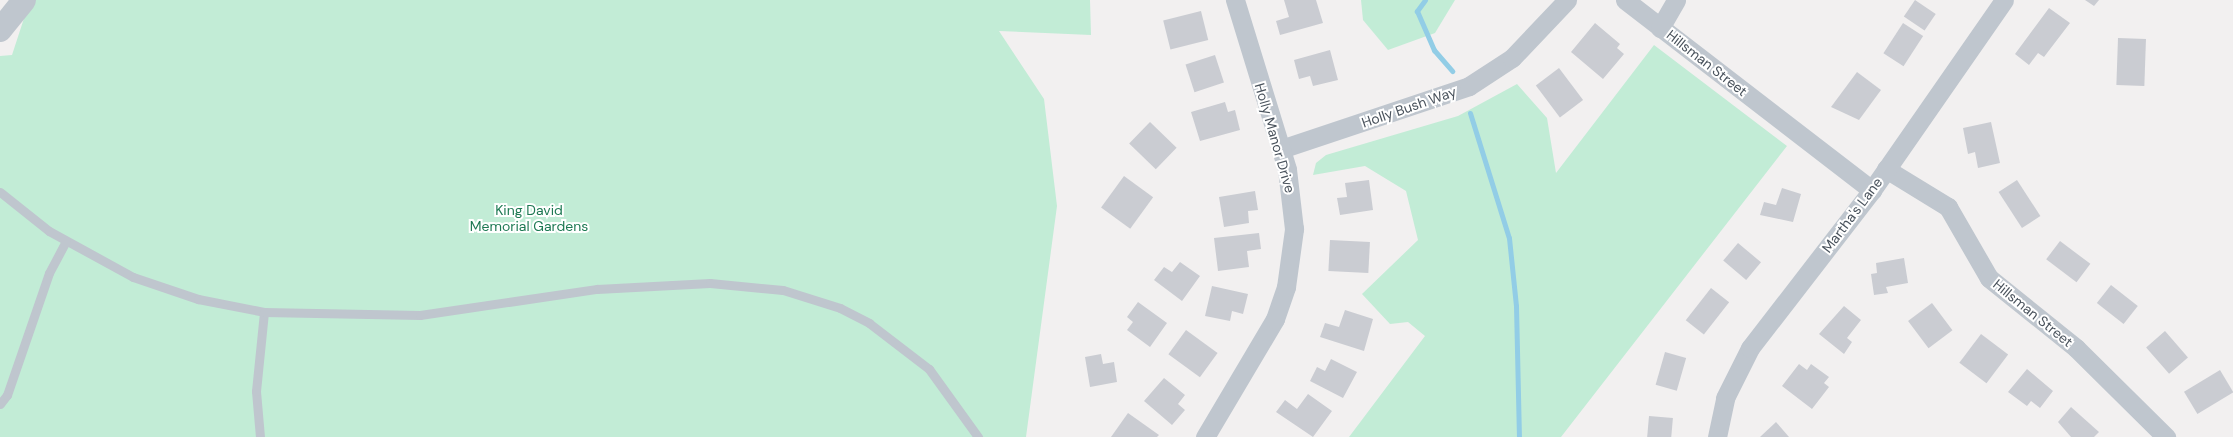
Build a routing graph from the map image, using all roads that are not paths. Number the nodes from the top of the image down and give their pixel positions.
1 (24, 0) edge
2 (1235, 0) edge
3 (1567, 0) edge
4 (1624, 0) edge
5 (1676, 0) edge
6 (2004, 0) edge
7 (1660, 28) junction
8 (0, 30) edge
9 (1281, 148) junction
10 (1886, 169) junction
11 (1872, 190) junction
12 (0, 192) edge
13 (66, 241) junction
14 (264, 312) junction
15 (0, 404) edge
16 (260, 437) edge
17 (978, 437) edge
18 (1206, 437) edge
19 (1718, 437) edge
20 (2166, 437) edge

1 - 8 street
2 - 9 street, Holly Manor Drive
3 - 9 street, Holly Bush Way
4 - 7 street, Hillsman Street
5 - 7 street, Hillsman Street
6 - 10 street, Martha's Lane
7 - 11 street, Hillsman Street
9 - 18 street, Holly Manor Drive
10 - 11 street, Martha's Lane
10 - 20 street, Hillsman Street
11 - 19 street, Martha's Lane
12 - 13 lane
13 - 14 lane
13 - 15 lane
14 - 16 lane
14 - 17 lane

